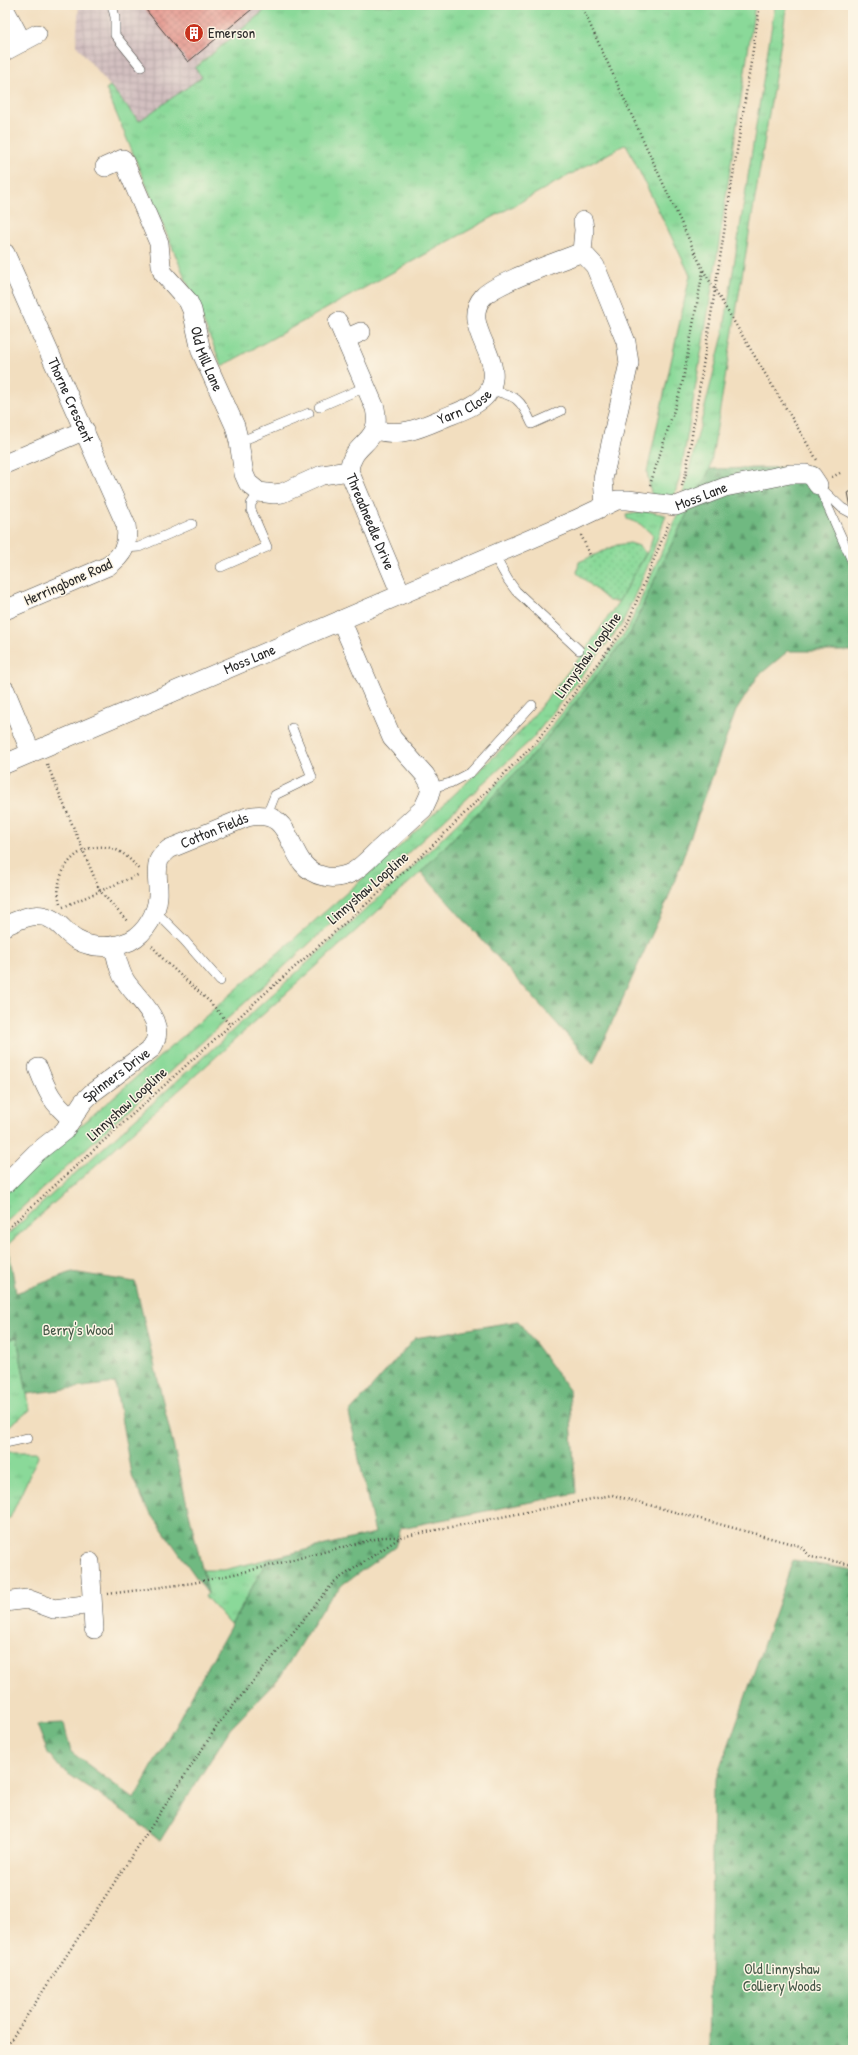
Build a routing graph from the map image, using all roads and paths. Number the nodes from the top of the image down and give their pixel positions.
1 (112, 5) edge
2 (581, 5) edge
3 (760, 5) edge
4 (5, 10) edge
5 (5, 51) edge
6 (140, 67) dead end
7 (105, 167) dead end
8 (583, 221) dead end
9 (582, 252) junction
10 (5, 254) edge
11 (703, 270) junction
12 (714, 292) junction
13 (348, 331) dead end
14 (365, 387) junction
15 (489, 390) junction
16 (319, 407) dead end
17 (562, 411) dead end
18 (309, 413) dead end
19 (85, 430) junction
20 (375, 430) junction
21 (239, 442) junction
22 (5, 464) edge
23 (820, 464) dead end
24 (349, 471) junction
25 (818, 485) junction
26 (258, 492) junction
27 (640, 502) junction
28 (605, 505) junction
29 (676, 506) junction
30 (853, 514) edge
31 (575, 520) junction
32 (192, 524) dead end
33 (126, 548) junction
34 (494, 555) junction
35 (591, 556) dead end
36 (853, 563) edge
37 (221, 567) dead end
38 (401, 594) junction
39 (5, 610) edge
40 (341, 620) junction
41 (579, 650) dead end
42 (5, 690) edge
43 (532, 705) dead end
44 (292, 728) dead end
45 (36, 751) junction
46 (5, 764) edge
47 (431, 788) junction
48 (267, 815) junction
49 (83, 851) junction
50 (100, 891) junction
51 (155, 911) junction
52 (5, 926) edge
53 (140, 933) junction
54 (114, 947) junction
55 (220, 981) dead end
56 (230, 1025) junction
57 (38, 1068) dead end
58 (72, 1119) junction
59 (5, 1184) edge
60 (5, 1231) edge
61 (28, 1438) dead end
62 (5, 1443) edge
63 (401, 1537) junction
64 (90, 1562) dead end
65 (853, 1565) edge
66 (92, 1600) junction
67 (5, 1602) edge
68 (94, 1630) dead end
69 (5, 2049) edge

1 - 6 lane
2 - 11 path
3 - 12 path, Linnyshaw Loopline
4 - 5 street
7 - 21 street, Old Mill Lane
8 - 9 street
9 - 15 street, Yarn Close
9 - 28 street
10 - 19 street, Thorne Crescent
11 - 12 path
11 - 27 path
12 - 23 path
12 - 29 path, Linnyshaw Loopline
13 - 14 street
14 - 16 lane
14 - 20 street
15 - 17 lane
15 - 20 street, Yarn Close
18 - 21 lane
19 - 22 street
19 - 33 street, Thorne Crescent
20 - 24 street, Threadneedle Drive
21 - 26 street, Old Mill Lane
24 - 26 street
24 - 38 street, Threadneedle Drive
25 - 29 street, Moss Lane
25 - 30 lane
25 - 36 lane
26 - 37 lane
27 - 28 street, Moss Lane
27 - 29 street, Moss Lane
28 - 31 street, Moss Lane
29 - 56 path, Linnyshaw Loopline
31 - 34 street, Moss Lane
31 - 35 path
32 - 33 lane
33 - 39 street, Herringbone Road
34 - 38 street, Moss Lane
34 - 41 lane
38 - 40 street, Moss Lane
40 - 45 street, Moss Lane
40 - 47 street
42 - 45 street
43 - 47 lane
44 - 48 lane
45 - 46 street, Moss Lane
45 - 49 path
47 - 48 street, Cotton Fields
48 - 51 street, Cotton Fields
49 - 50 path
49 - 50 path
49 - 50 path
50 - 53 path
51 - 53 street, Cotton Fields
51 - 55 lane
52 - 54 street, Cotton Fields
53 - 54 street, Cotton Fields
53 - 56 path
54 - 58 street, Spinners Drive
56 - 60 path, Linnyshaw Loopline
57 - 58 street
58 - 59 street, Spinners Drive
61 - 62 lane
63 - 65 path
63 - 66 path
63 - 69 path
64 - 66 street
66 - 67 street
66 - 68 street

